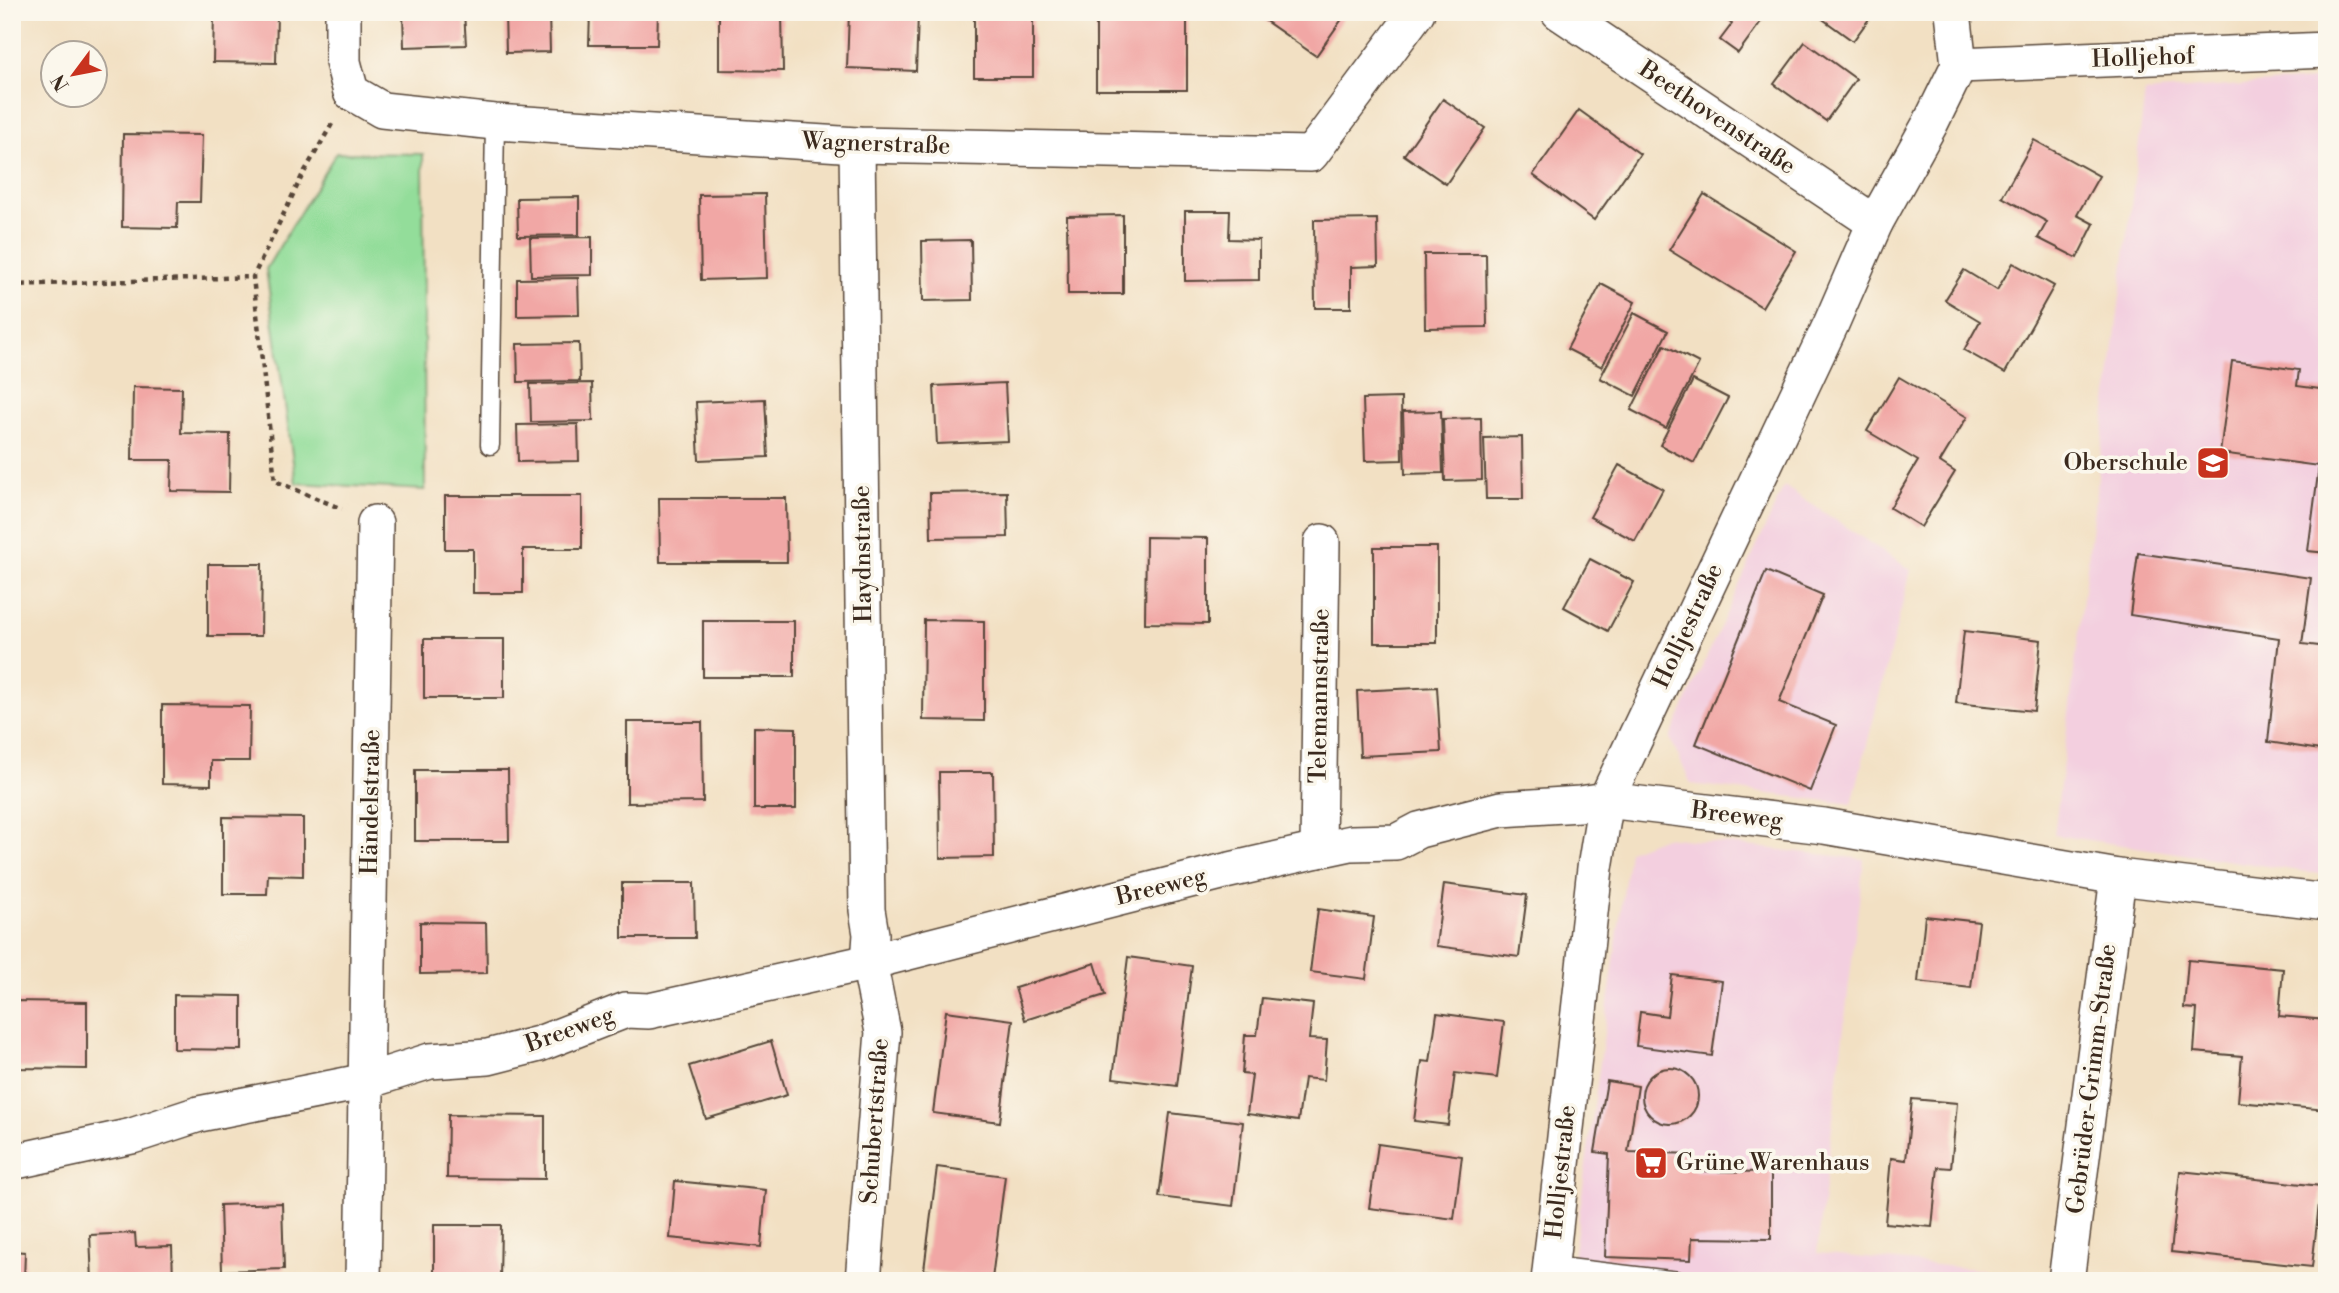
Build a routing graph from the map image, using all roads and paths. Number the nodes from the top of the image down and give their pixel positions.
1 (343, 12) edge
2 (1417, 12) edge
3 (1559, 12) edge
4 (1953, 12) edge
5 (2327, 50) edge
6 (1959, 65) junction
7 (351, 92) junction
8 (495, 122) junction
9 (857, 145) junction
10 (1875, 223) junction
11 (253, 277) junction
12 (12, 285) edge
13 (490, 445) dead end
14 (375, 523) joint
15 (1322, 542) dead end
16 (1606, 800) junction
17 (1318, 850) junction
18 (2118, 877) junction
19 (2327, 902) edge
20 (869, 962) junction
21 (367, 1081) junction
22 (12, 1162) edge
23 (1550, 1273) edge
24 (363, 1281) edge
25 (863, 1281) edge
26 (1679, 1281) edge
27 (2066, 1281) edge

1 - 7 street
2 - 9 street, Wagnerstraße
3 - 10 street, Beethovenstraße
4 - 6 street
5 - 6 street, Holljehof
6 - 10 street, Holljestraße
7 - 8 street, Wagnerstraße
7 - 11 path
8 - 9 street, Wagnerstraße
8 - 13 lane
9 - 20 street, Haydnstraße
10 - 16 street, Holljestraße
11 - 12 path
11 - 14 path
14 - 21 street, Händelstraße
15 - 17 street, Telemannstraße
16 - 17 street, Breeweg
16 - 18 street, Breeweg
16 - 23 street, Holljestraße
17 - 20 street, Breeweg
18 - 19 street, Breeweg
18 - 27 street, Gebrüder-Grimm-Straße
20 - 21 street, Breeweg
20 - 25 street, Schubertstraße
21 - 22 street, Breeweg
21 - 24 street
23 - 26 lane

